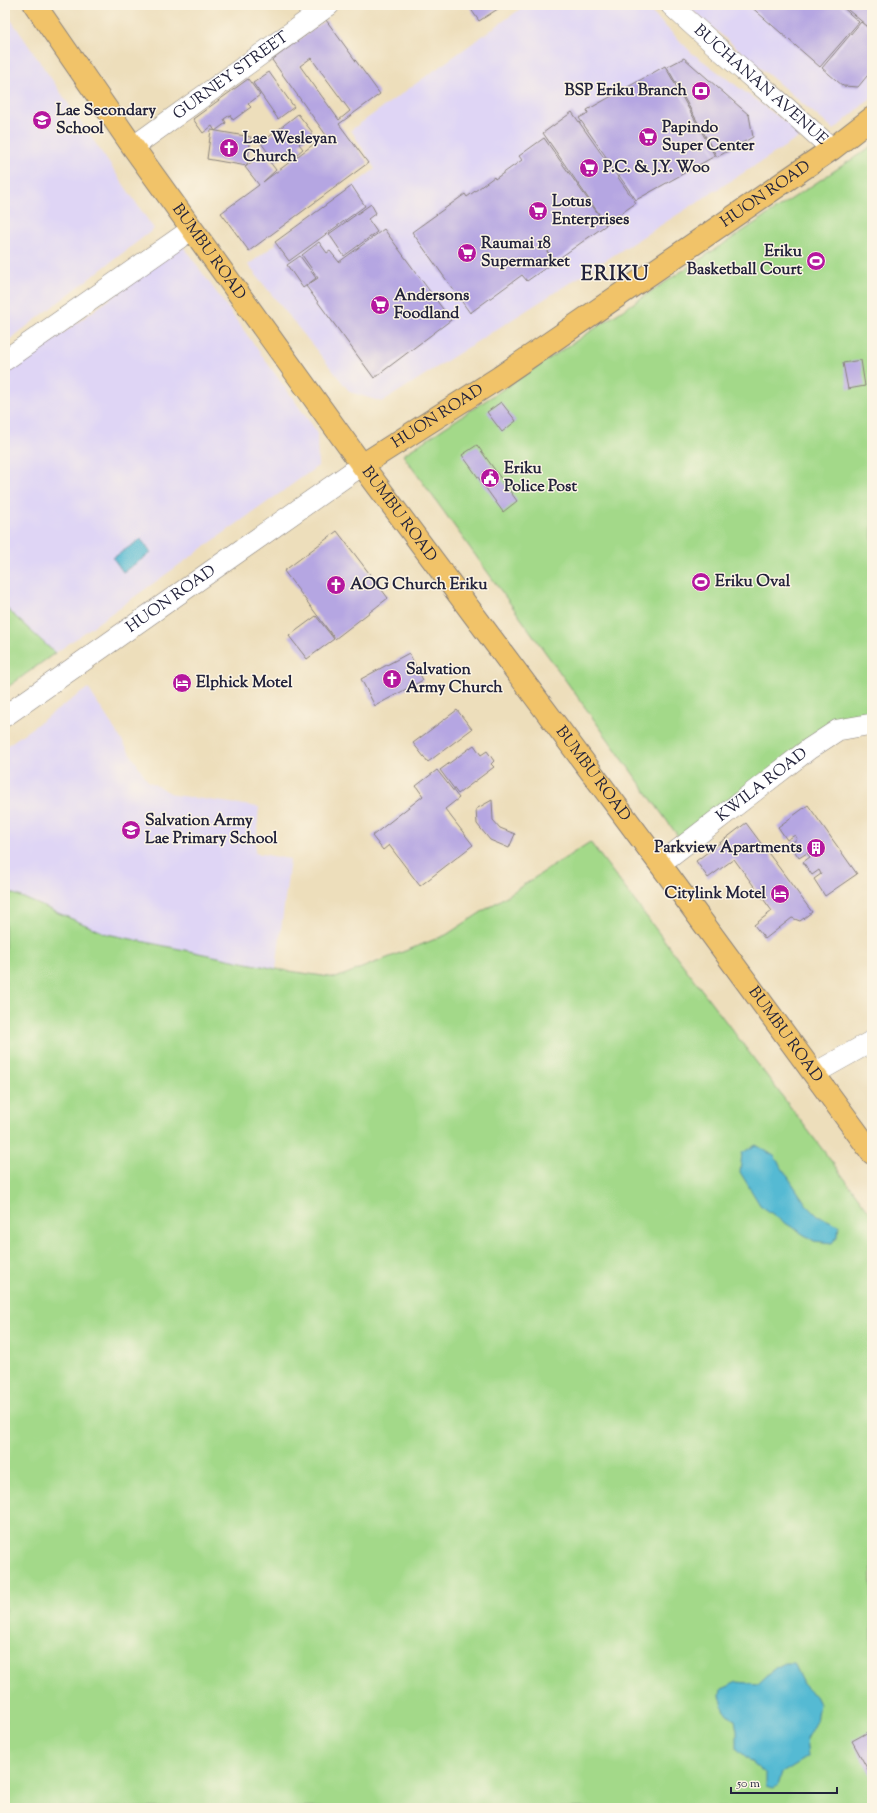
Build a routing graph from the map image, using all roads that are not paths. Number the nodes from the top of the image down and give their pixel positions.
1 (35, 5) edge
2 (329, 5) edge
3 (671, 5) edge
4 (872, 118) edge
5 (133, 147) junction
6 (832, 149) junction
7 (192, 229) junction
8 (5, 360) edge
9 (362, 465) junction
10 (5, 716) edge
11 (872, 724) edge
12 (660, 864) junction
13 (872, 1041) edge
14 (815, 1073) junction
15 (872, 1153) edge

1 - 5 main road, BUMBU ROAD
2 - 5 street, GURNEY STREET
3 - 6 street, BUCHANAN AVENUE
4 - 6 main road, HUON ROAD
5 - 7 main road, BUMBU ROAD
6 - 9 main road, HUON ROAD
7 - 8 street
7 - 9 main road, BUMBU ROAD
9 - 10 street, HUON ROAD
9 - 12 main road, BUMBU ROAD
11 - 12 street, KWILA ROAD
12 - 14 main road, BUMBU ROAD
13 - 14 street
14 - 15 main road, BUMBU ROAD

